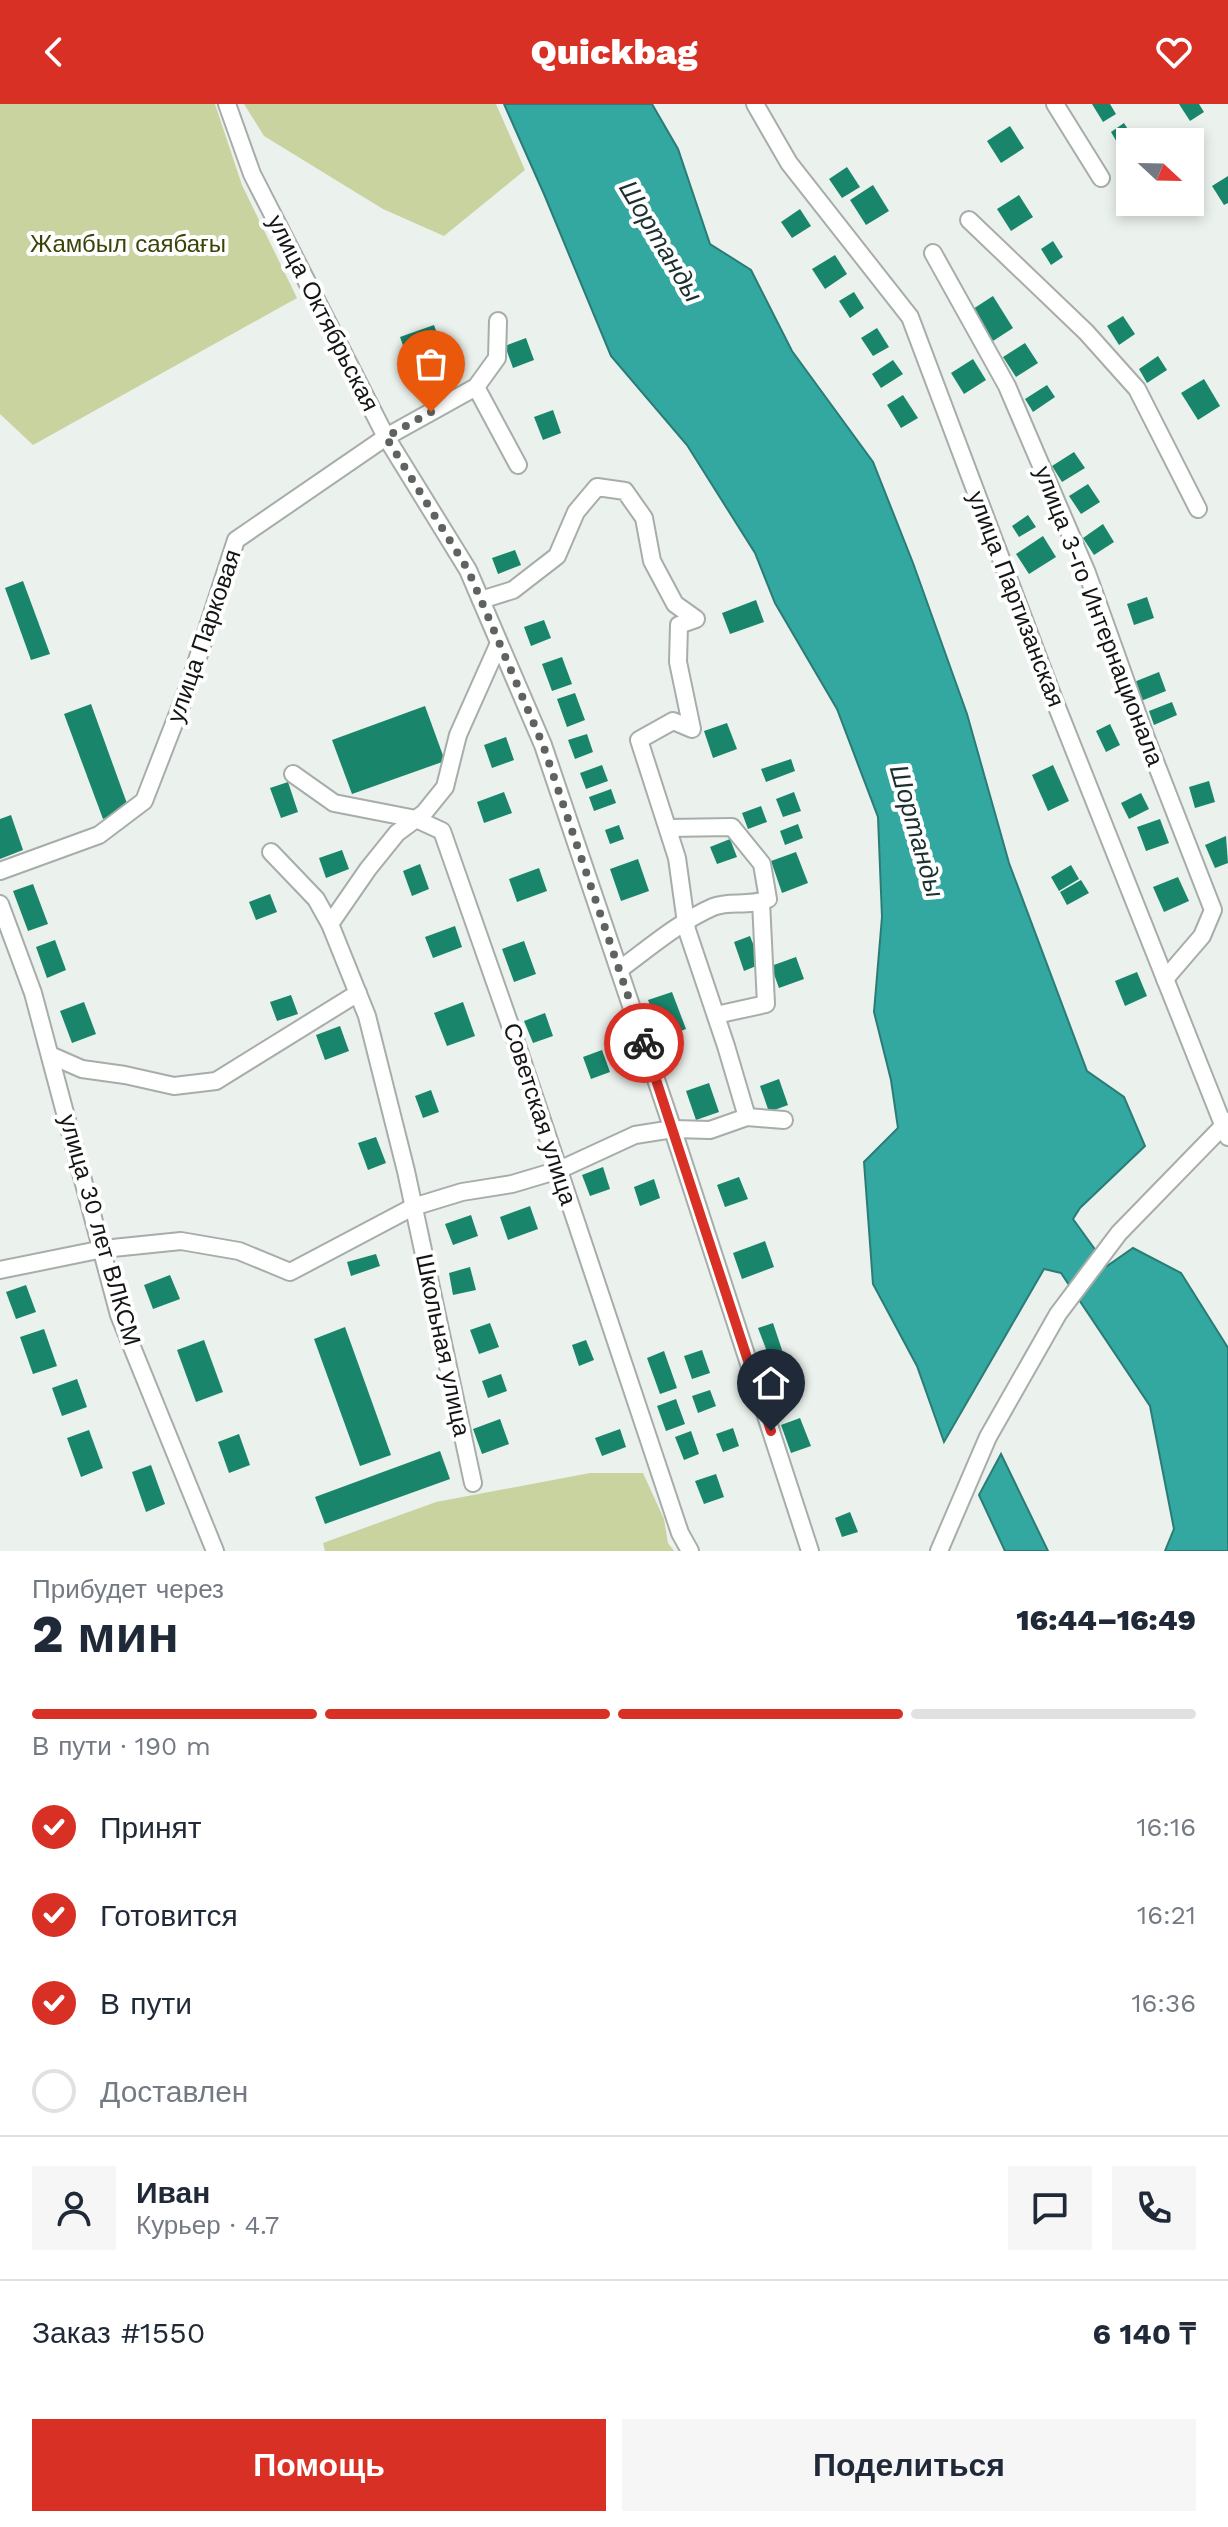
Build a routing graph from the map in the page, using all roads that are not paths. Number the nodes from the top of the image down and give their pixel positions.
1 (227, 104) edge
2 (755, 104) edge
3 (1055, 104) edge
4 (1101, 178) dead end
5 (969, 220) dead end
6 (933, 253) dead end
7 (498, 321) dead end
8 (476, 387) junction
9 (386, 437) junction
10 (518, 465) dead end
11 (1198, 509) dead end
12 (481, 600) junction
13 (499, 643) junction
14 (293, 774) dead end
15 (416, 819) junction
16 (668, 828) junction
17 (271, 852) dead end
18 (0, 871) edge
19 (761, 902) junction
20 (0, 904) edge
21 (686, 922) junction
22 (330, 924) junction
23 (619, 970) junction
24 (1165, 979) junction
25 (358, 993) junction
26 (716, 1015) junction
27 (50, 1055) junction
28 (747, 1117) junction
29 (784, 1120) dead end
30 (1227, 1128) edge
31 (673, 1129) junction
32 (559, 1170) junction
33 (413, 1207) junction
34 (103, 1249) junction
35 (0, 1270) edge
36 (473, 1483) dead end
37 (213, 1551) edge
38 (690, 1551) edge
39 (810, 1551) edge
40 (939, 1551) edge

1 - 9 street, улица Октябрьская
2 - 24 street, улица Партизанская
3 - 4 street
5 - 11 street
6 - 24 street, улица 3-го Интернационала
7 - 8 street, улица Парковая
8 - 9 street, улица Парковая
8 - 10 street
9 - 12 street, улица Октябрьская
9 - 18 street, улица Парковая
12 - 13 street, улица Октябрьская
12 - 16 street
13 - 15 street
13 - 23 street, улица Октябрьская
14 - 15 street, Советская улица
15 - 22 street
15 - 32 street, Советская улица
16 - 19 street
16 - 21 street
17 - 22 street, Школьная улица
19 - 21 street
19 - 26 street
20 - 27 street, улица 30 лет ВЛКСМ
21 - 23 street
21 - 26 street
22 - 25 street, Школьная улица
23 - 31 street, улица Октябрьская
24 - 30 street, улица Партизанская
25 - 27 street
25 - 33 street, Школьная улица
26 - 28 street
27 - 34 street, улица 30 лет ВЛКСМ
28 - 29 street
28 - 31 street
30 - 40 street
31 - 32 street
31 - 39 street, улица Октябрьская
32 - 33 street
32 - 38 street, Советская улица
33 - 34 street
33 - 36 street, Школьная улица
34 - 35 street
34 - 37 street, улица 30 лет ВЛКСМ

